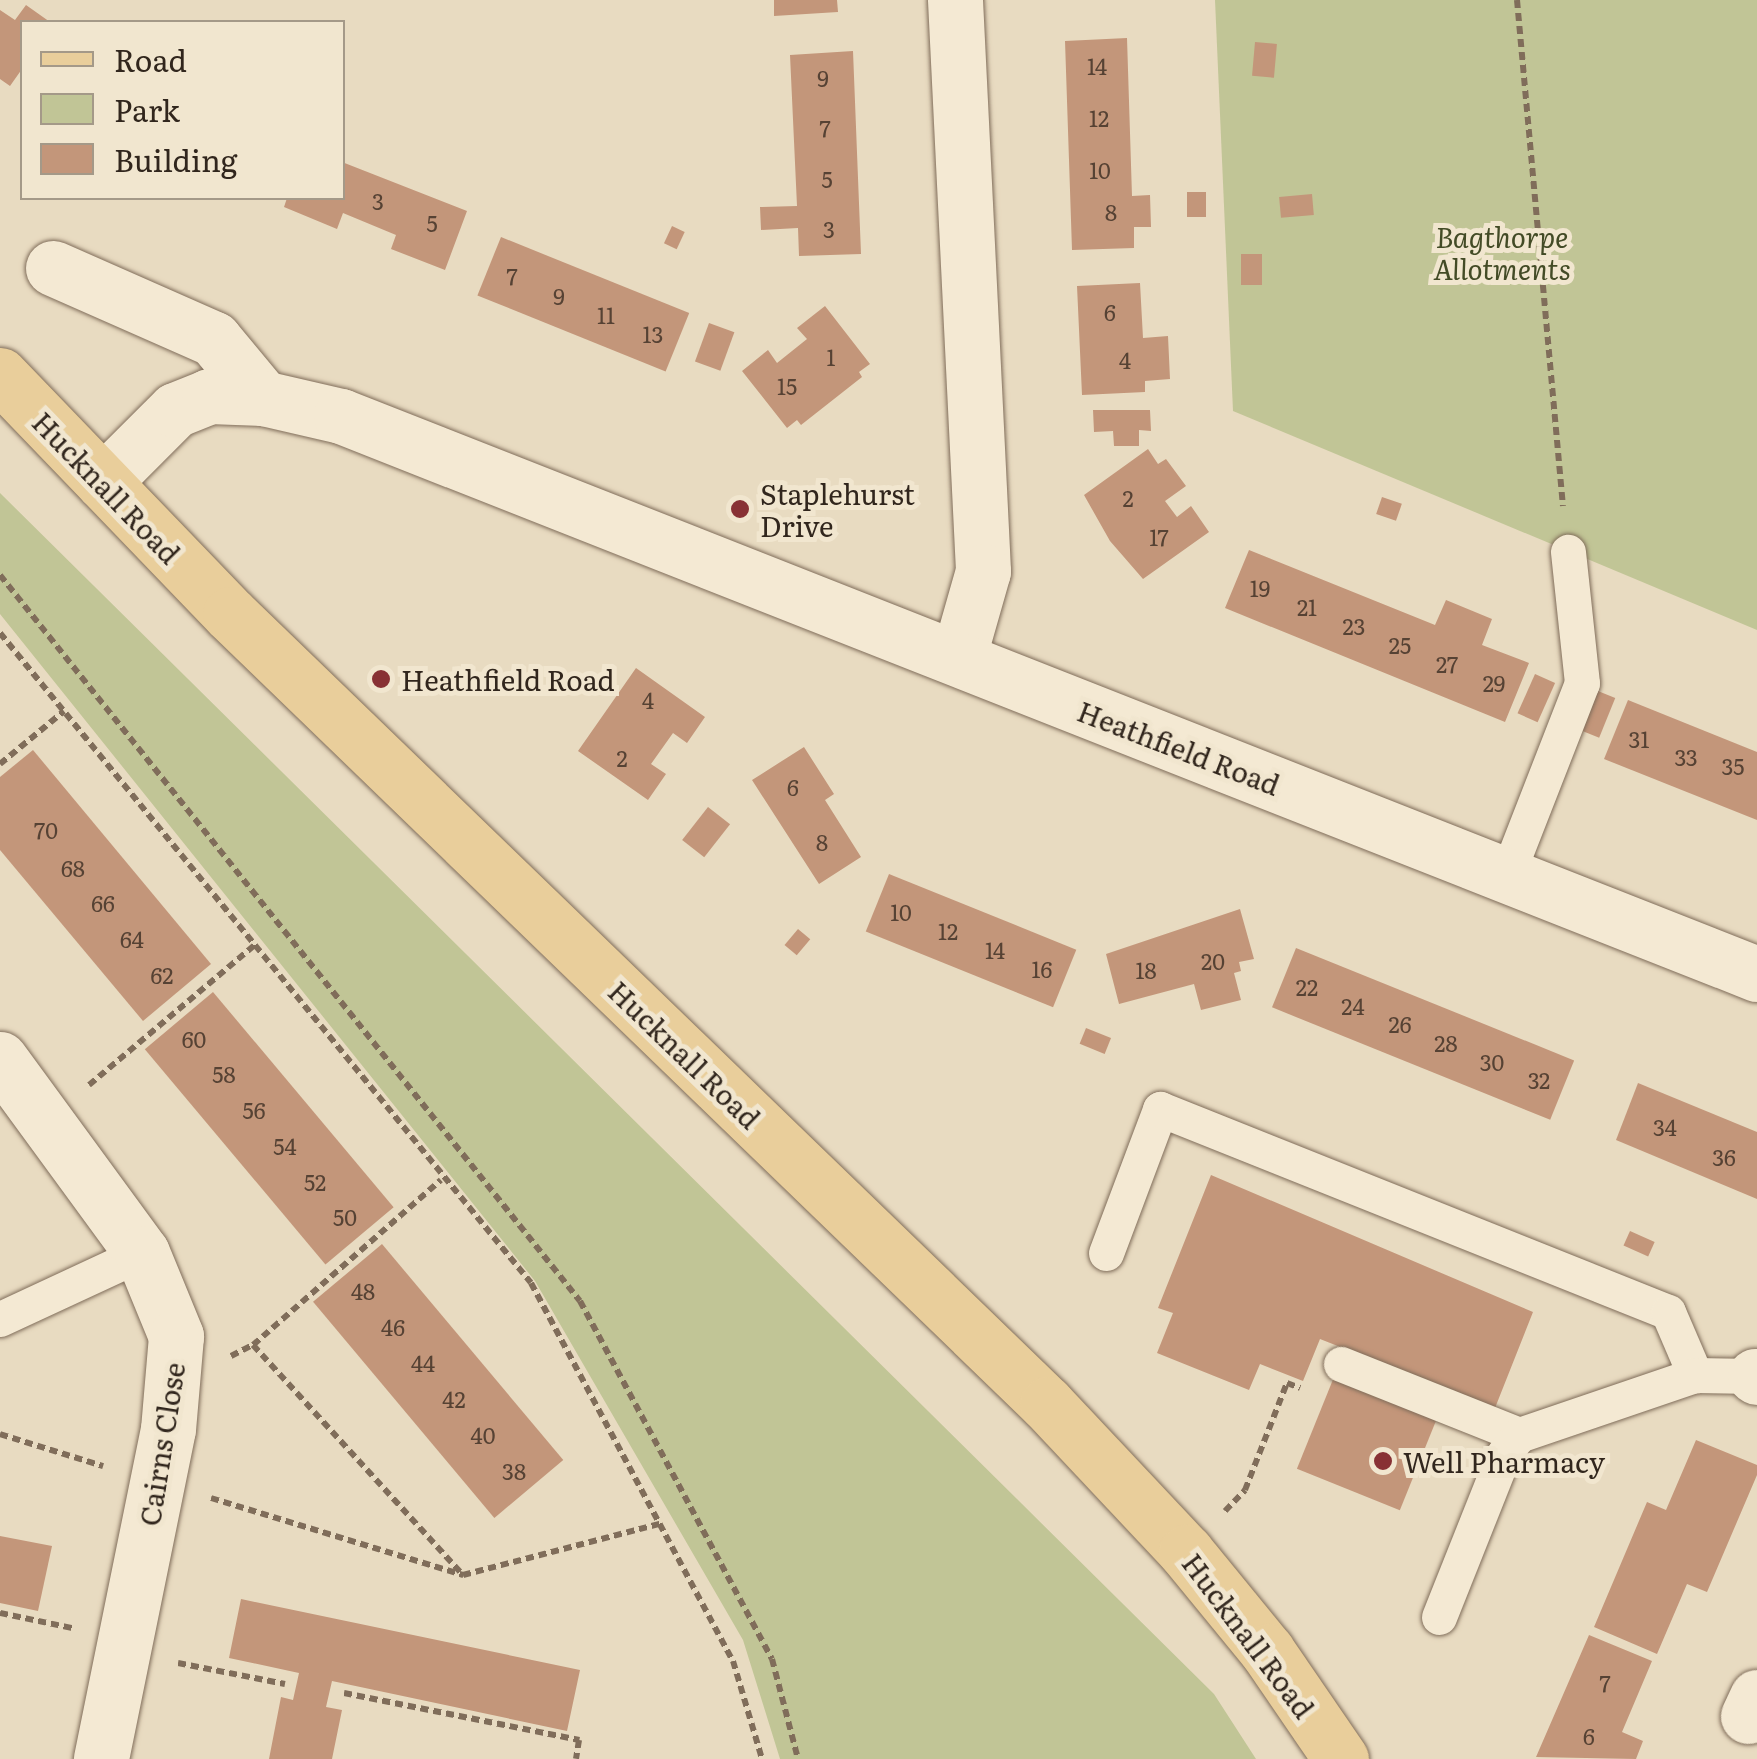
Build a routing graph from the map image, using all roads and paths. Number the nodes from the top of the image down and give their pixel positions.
1 (955, 0) edge
2 (1517, 0) edge
3 (53, 268) dead end
4 (0, 375) edge
5 (263, 398) junction
6 (103, 482) junction
7 (1568, 552) joint
8 (0, 575) edge
9 (0, 632) edge
10 (958, 660) junction
11 (64, 710) junction
12 (0, 764) edge
13 (1506, 875) junction
14 (257, 943) junction
15 (1757, 974) edge
16 (0, 1058) edge
17 (46, 1122) junction
18 (441, 1180) junction
19 (142, 1253) junction
20 (1106, 1254) dead end
21 (0, 1318) edge
22 (253, 1345) junction
23 (1342, 1364) dead end
24 (1695, 1375) junction
25 (1756, 1376) edge
26 (176, 1384) junction
27 (1283, 1393) dead end
28 (0, 1434) edge
29 (1519, 1435) junction
30 (157, 1482) junction
31 (1246, 1490) dead end
32 (662, 1524) junction
33 (462, 1575) junction
34 (0, 1613) edge
35 (1440, 1617) dead end
36 (124, 1646) junction
37 (285, 1684) dead end
38 (344, 1693) dead end
39 (101, 1759) edge
40 (576, 1759) edge
41 (762, 1759) edge
42 (798, 1759) edge
43 (1341, 1759) edge

1 - 10 main road
2 - 7 path
3 - 5 main road
4 - 6 main road, Hucknall Road
5 - 6 main road, Heathfield Road
5 - 10 main road, Heathfield Road
6 - 43 main road, Hucknall Road
7 - 13 lane
8 - 42 path
9 - 11 path
10 - 13 main road, Heathfield Road
11 - 12 path
11 - 14 path
13 - 15 main road, Heathfield Road
14 - 17 path
14 - 18 path
16 - 17 main road, Cairns Close
17 - 19 main road, Cairns Close
18 - 22 path
18 - 32 path
19 - 21 lane
19 - 26 main road, Cairns Close
20 - 24 lane
22 - 26 path
22 - 33 path
23 - 29 lane
24 - 25 lane
24 - 29 lane
26 - 30 main road, Cairns Close
27 - 31 path
28 - 30 path
29 - 35 lane
30 - 33 path
30 - 36 main road, Cairns Close
32 - 33 path
32 - 41 path
34 - 36 path
36 - 37 path
36 - 39 main road, Cairns Close
38 - 40 path

